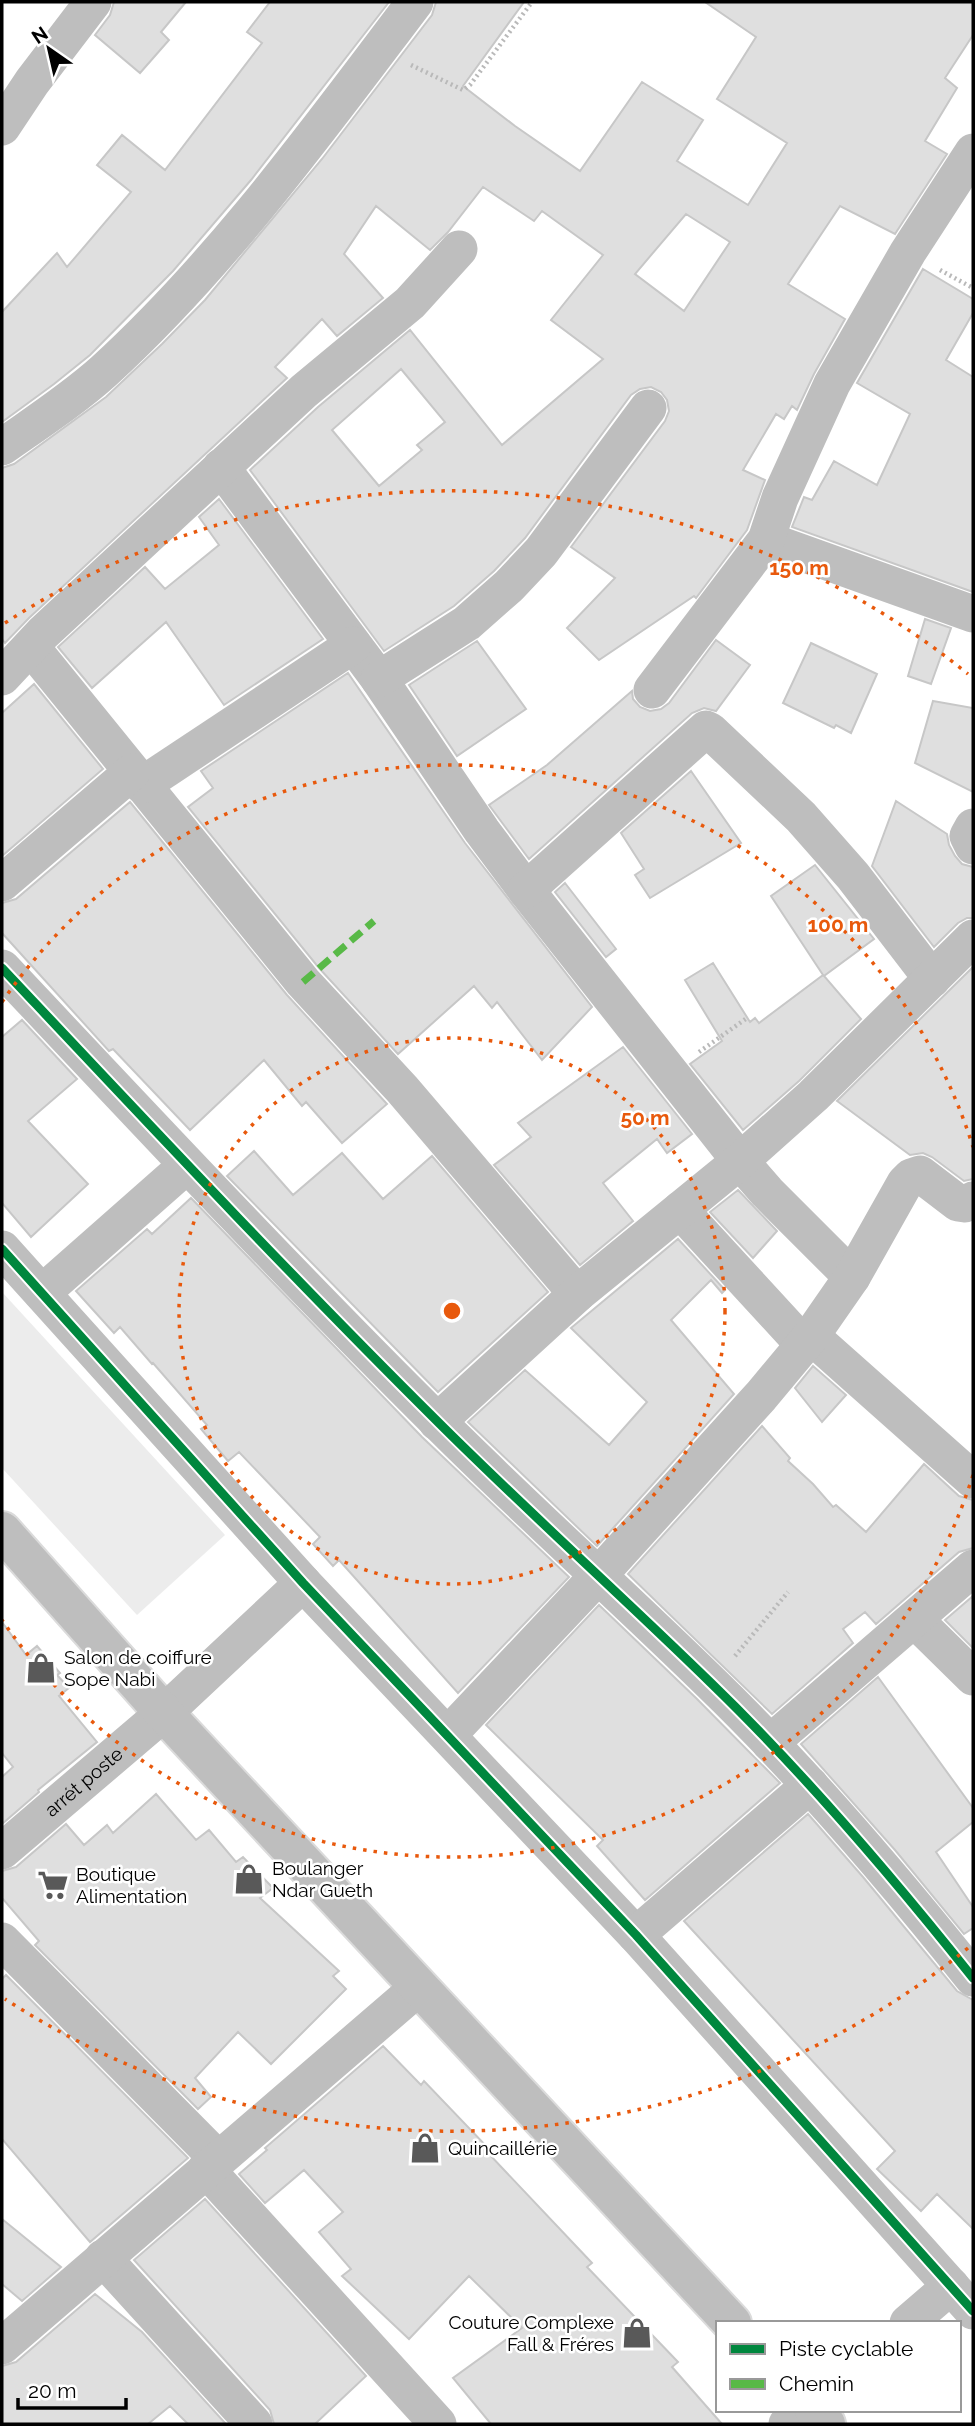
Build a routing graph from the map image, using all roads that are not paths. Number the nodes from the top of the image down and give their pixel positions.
1 (93, 2) edge
2 (415, 2) edge
3 (2, 127) edge
4 (973, 152) edge
5 (459, 249) dead end
6 (648, 408) dead end
7 (2, 447) edge
8 (221, 467) junction
9 (766, 540) junction
10 (973, 614) edge
11 (353, 646) junction
12 (31, 647) junction
13 (2, 677) edge
14 (379, 679) junction
15 (652, 690) dead end
16 (137, 778) junction
17 (973, 827) edge
18 (973, 845) edge
19 (2, 883) edge
20 (526, 890) junction
21 (973, 939) edge
22 (2, 968) edge
23 (932, 979) junction
24 (740, 1161) junction
25 (187, 1165) junction
26 (973, 1200) edge
27 (680, 1210) junction
28 (2, 1249) edge
29 (852, 1277) junction
30 (42, 1293) junction
31 (577, 1294) junction
32 (808, 1341) junction
33 (437, 1422) junction
34 (973, 1480) edge
35 (2, 1531) edge
36 (973, 1568) edge
37 (598, 1576) junction
38 (303, 1583) junction
39 (915, 1620) junction
40 (973, 1677) edge
41 (164, 1713) junction
42 (448, 1735) junction
43 (770, 1743) junction
44 (810, 1785) junction
45 (2, 1850) edge
46 (636, 1935) junction
47 (2, 1941) edge
48 (973, 1978) edge
49 (419, 1987) junction
50 (212, 2164) junction
51 (103, 2258) junction
52 (962, 2298) edge
53 (730, 2321) edge
54 (912, 2321) edge
55 (2, 2346) edge
56 (803, 2412) edge
57 (254, 2424) edge
58 (438, 2424) edge
59 (787, 2424) edge

1 - 3 street
2 - 7 street
4 - 9 street
5 - 8 street
6 - 14 street
8 - 11 street
8 - 12 street
9 - 10 street
9 - 15 street
11 - 14 street
11 - 16 street
12 - 13 street
12 - 16 street
14 - 20 street
16 - 19 street
16 - 31 street
17 - 18 street
20 - 23 street
20 - 24 street
21 - 23 street
22 - 25 street
23 - 24 street
24 - 27 street
24 - 29 street
25 - 30 street
25 - 33 street
26 - 29 street
27 - 31 street
27 - 32 street
28 - 30 street
29 - 32 street
30 - 38 street
31 - 33 street
32 - 34 street
32 - 37 street
33 - 37 street
35 - 41 highway
36 - 39 street
37 - 42 street
37 - 43 street
38 - 41 street, arrét poste
38 - 42 street
39 - 40 street
39 - 43 street
41 - 45 street, arrét poste
41 - 49 highway
42 - 46 street
43 - 44 street
44 - 46 street
44 - 48 street
46 - 52 street
47 - 50 street
49 - 50 street
49 - 53 highway
50 - 51 street
50 - 58 street
51 - 55 street
51 - 57 street
52 - 54 street
56 - 59 street

